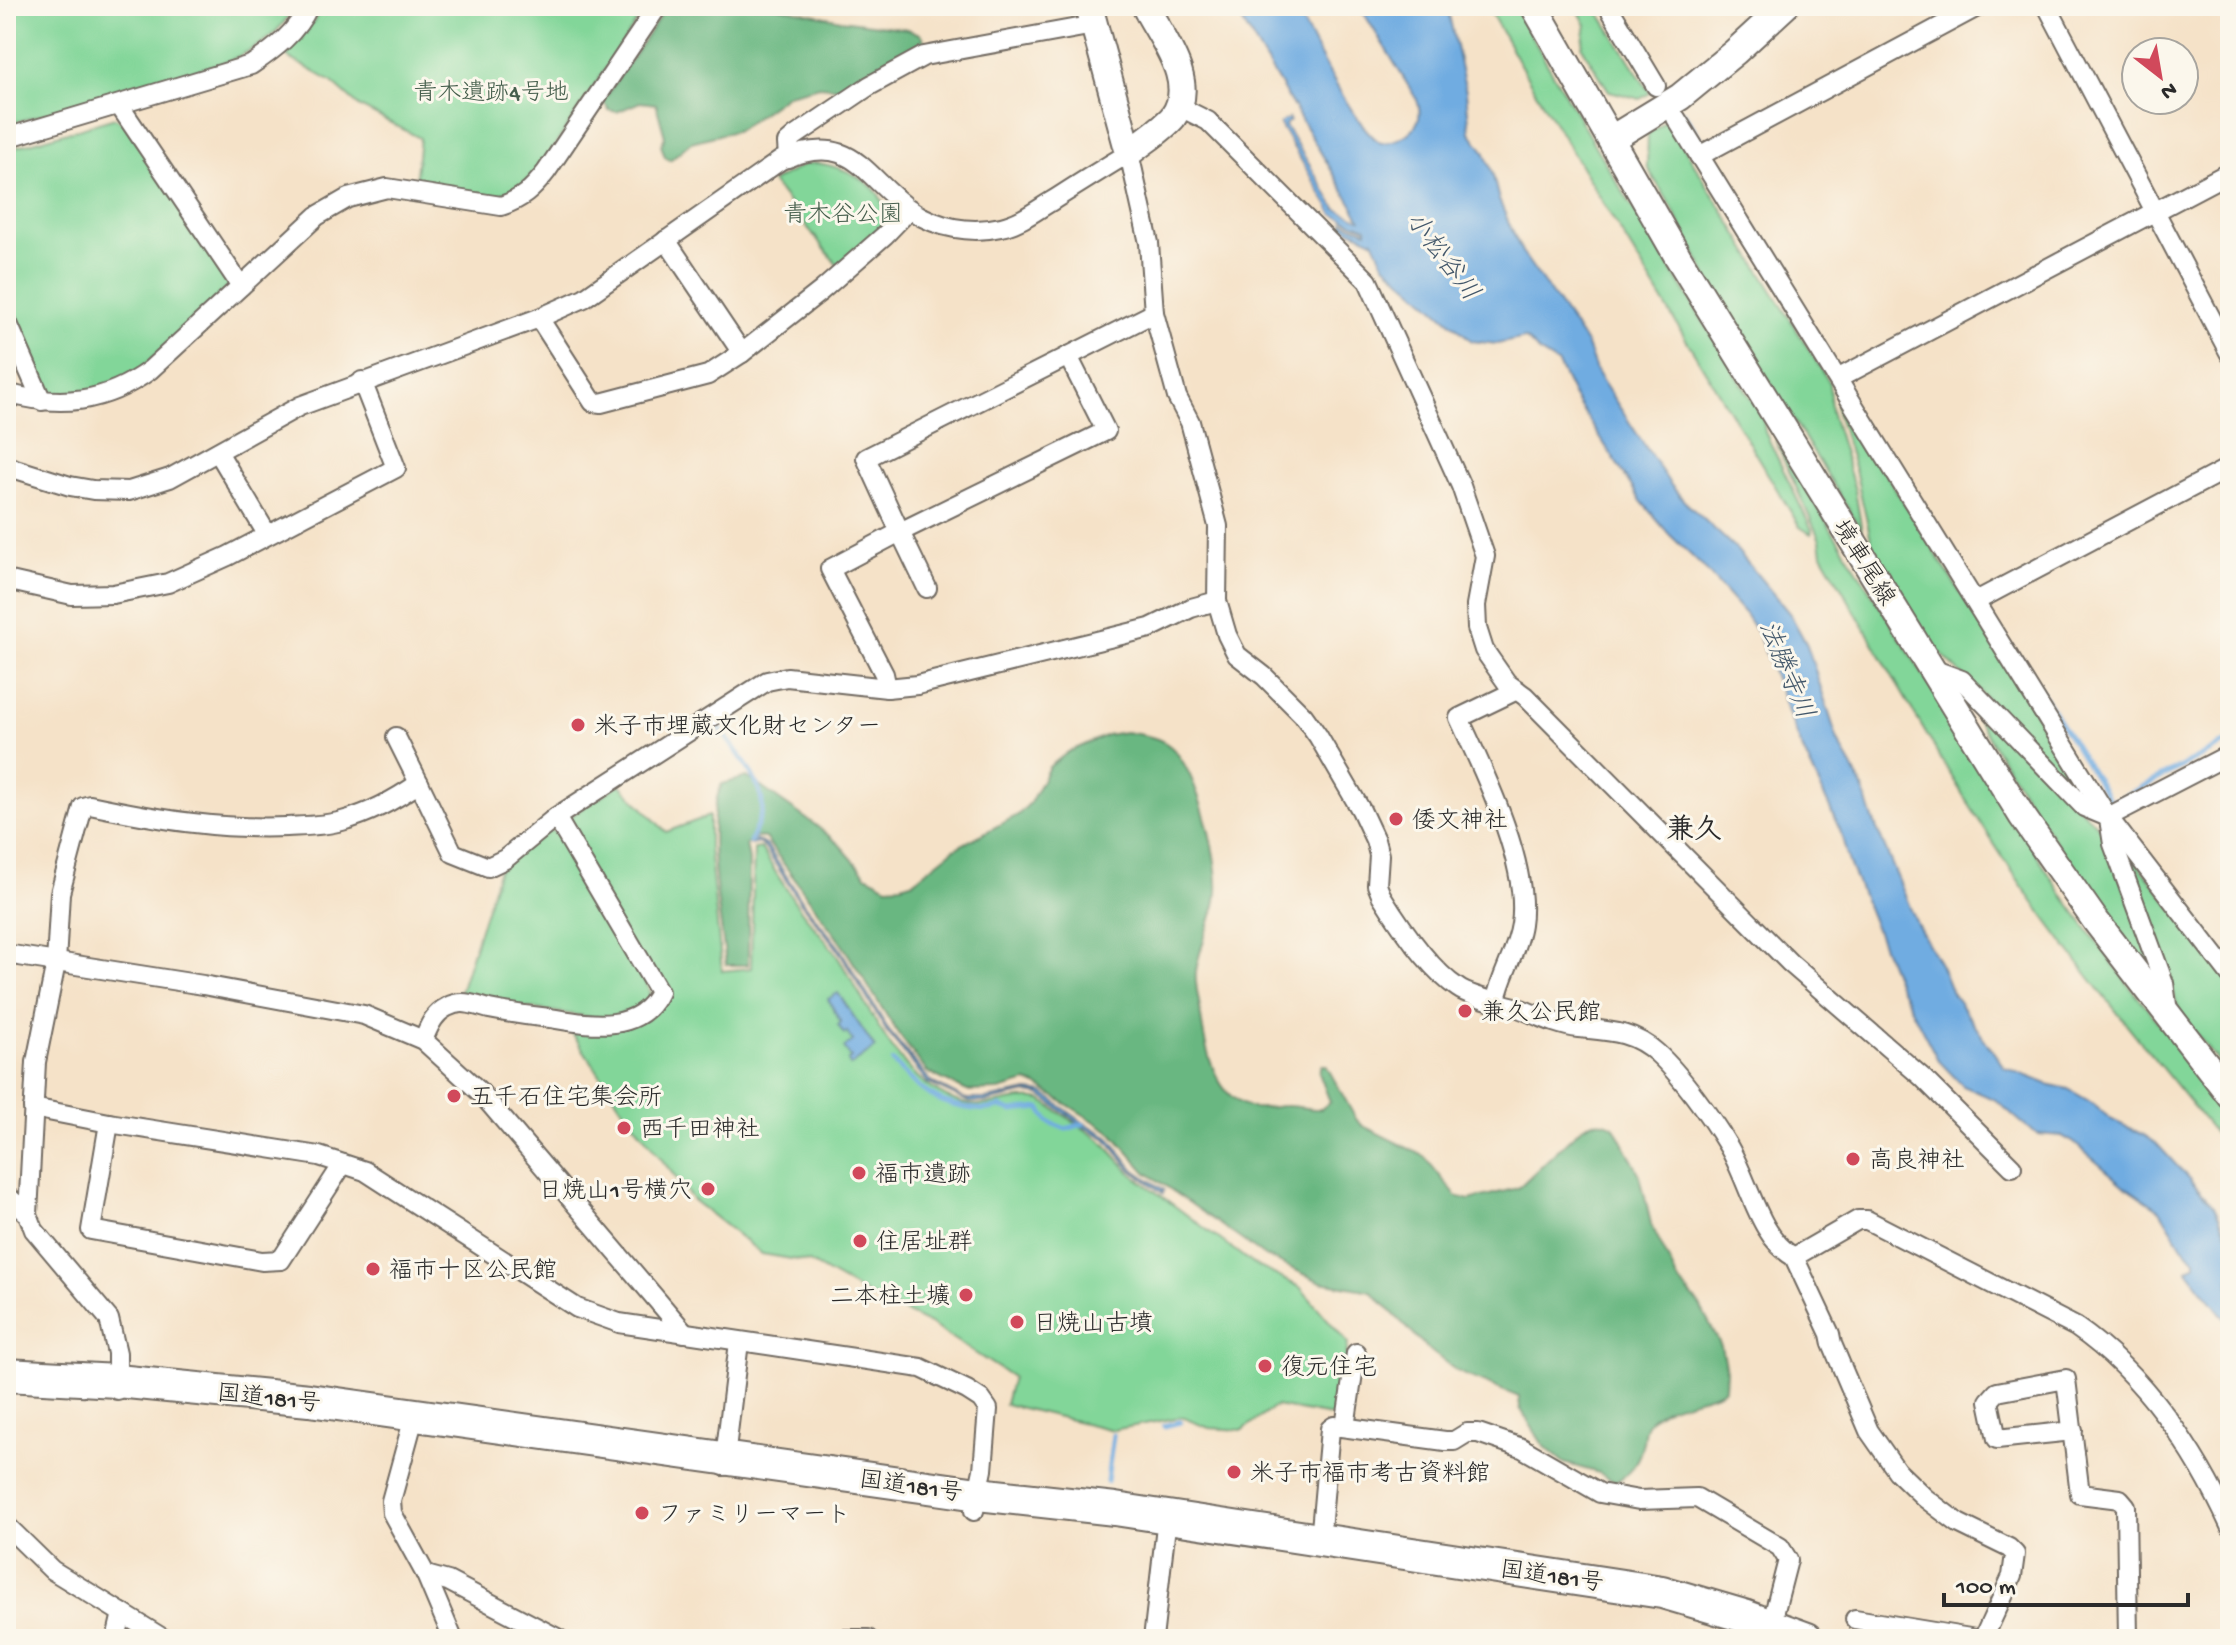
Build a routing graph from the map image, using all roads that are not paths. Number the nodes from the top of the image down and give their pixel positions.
1 (309, 6) edge
2 (658, 6) edge
3 (1145, 6) edge
4 (1534, 6) edge
5 (1608, 6) edge
6 (1785, 6) edge
7 (1979, 6) edge
8 (2047, 6) edge
9 (1092, 15) edge
10 (1656, 86) dead end
11 (119, 105) junction
12 (1178, 106) junction
13 (1676, 118) dead end
14 (6, 138) edge
15 (1611, 139) junction
16 (1129, 153) junction
17 (1699, 156) junction
18 (788, 158) junction
19 (2230, 172) edge
20 (910, 209) junction
21 (2155, 211) junction
22 (666, 240) junction
23 (241, 286) junction
24 (1154, 313) junction
25 (539, 318) junction
26 (6, 319) edge
27 (742, 353) junction
28 (2230, 354) edge
29 (1068, 356) junction
30 (1839, 378) junction
31 (362, 381) junction
32 (6, 393) edge
33 (42, 401) junction
34 (218, 452) junction
35 (6, 466) edge
36 (2230, 467) edge
37 (900, 532) junction
38 (267, 534) junction
39 (6, 580) edge
40 (927, 588) dead end
41 (1217, 601) junction
42 (1976, 601) junction
43 (1932, 669) junction
44 (887, 688) junction
45 (1517, 690) junction
46 (396, 737) dead end
47 (2230, 754) edge
48 (419, 783) junction
49 (556, 817) junction
50 (2108, 817) junction
51 (6, 954) edge
52 (56, 963) junction
53 (2230, 975) edge
54 (1496, 1000) junction
55 (2169, 1018) junction
56 (423, 1040) junction
57 (2230, 1095) edge
58 (33, 1108) junction
59 (109, 1123) junction
60 (343, 1164) junction
61 (2012, 1167) dead end
62 (6, 1195) edge
63 (28, 1214) junction
64 (1794, 1257) junction
65 (685, 1333) junction
66 (739, 1342) junction
67 (1356, 1353) dead end
68 (6, 1375) edge
69 (117, 1386) junction
70 (6, 1390) edge
71 (1345, 1427) junction
72 (411, 1428) junction
73 (2073, 1431) junction
74 (724, 1466) junction
75 (976, 1503) junction
76 (6, 1525) edge
77 (2230, 1526) edge
78 (1166, 1528) junction
79 (1320, 1541) junction
80 (426, 1575) junction
81 (122, 1613) junction
82 (1855, 1619) dead end
83 (1750, 1635) edge
84 (116, 1639) edge
85 (164, 1639) edge
86 (453, 1639) edge
87 (559, 1639) edge
88 (824, 1639) edge
89 (868, 1639) edge
90 (1153, 1639) edge
91 (1807, 1639) edge
92 (1975, 1639) edge
93 (1983, 1639) edge
94 (2128, 1639) edge

1 - 11 street
2 - 23 street
3 - 12 main road
4 - 15 main road, 境車尾線
5 - 10 street
6 - 15 main road
7 - 17 street
8 - 21 street
9 - 16 main road
9 - 18 street
11 - 14 street
11 - 23 street
12 - 16 main road
12 - 45 street
13 - 17 street
15 - 43 main road, 境車尾線
16 - 20 street
16 - 24 street
17 - 30 street
18 - 20 street
18 - 22 street
19 - 21 street
20 - 27 street
21 - 28 street
21 - 30 street
22 - 25 street
22 - 27 street
23 - 33 street
24 - 29 street
24 - 41 street
25 - 27 street
25 - 31 street
26 - 33 street
29 - 37 street
29 - 37 street
30 - 42 street
31 - 34 street
31 - 38 street
32 - 33 street
34 - 35 street
34 - 38 street
36 - 42 street
37 - 40 street
37 - 44 street
38 - 39 street
41 - 44 street
41 - 54 street
42 - 50 street
43 - 50 street
43 - 55 main road, 境車尾線
44 - 49 street
45 - 54 street
45 - 61 street
46 - 48 street
47 - 50 street
48 - 49 street
48 - 52 street
49 - 56 street
50 - 53 street
50 - 55 street
51 - 52 street
52 - 56 street
52 - 58 street
54 - 64 street
55 - 57 main road, 境車尾線
56 - 65 street
58 - 59 street
58 - 63 street
59 - 60 street
59 - 60 street
60 - 65 street
62 - 63 street
63 - 69 street
64 - 77 street
64 - 93 street
65 - 66 street
66 - 74 street
66 - 75 street
67 - 71 street
68 - 69 highway, 国道181号
69 - 70 highway, 国道181号
69 - 72 highway, 国道181号
69 - 74 highway, 国道181号
71 - 79 street
71 - 83 street
72 - 74 highway, 国道181号
72 - 80 street
73 - 73 street
73 - 94 street
74 - 75 highway, 国道181号
75 - 78 highway, 国道181号
76 - 81 street
78 - 79 highway, 国道181号
78 - 83 highway, 国道181号
78 - 90 street
79 - 83 highway, 国道181号
80 - 86 street
80 - 87 street
81 - 84 street
81 - 85 street
82 - 92 street
83 - 91 highway, 国道181号
88 - 89 street

